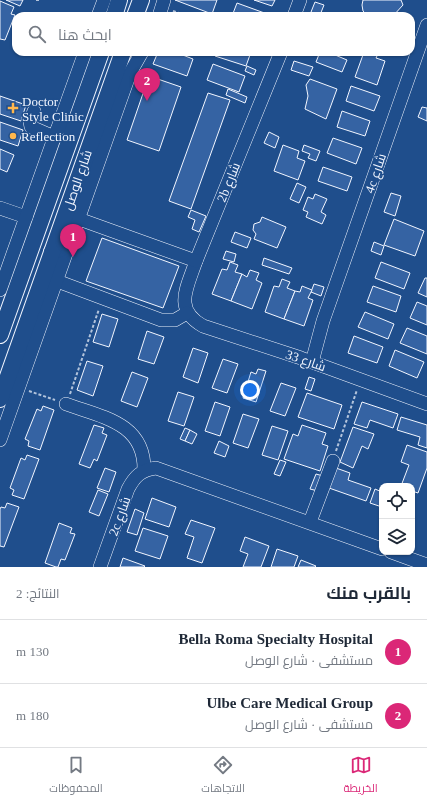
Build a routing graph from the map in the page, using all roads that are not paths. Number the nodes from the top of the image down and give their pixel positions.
1 (104, 0) edge
2 (119, 0) edge
3 (141, 0) edge
4 (300, 0) edge
5 (100, 12) edge
6 (115, 12) edge
7 (136, 12) edge
8 (296, 12) edge
9 (427, 25) edge
10 (84, 56) edge
11 (100, 56) edge
12 (122, 56) edge
13 (140, 56) edge
14 (279, 56) edge
15 (34, 111) dead end
16 (75, 123) junction
17 (56, 133) junction
18 (0, 208) edge
19 (26, 217) junction
20 (79, 219) junction
21 (70, 244) junction
22 (52, 252) junction
23 (196, 261) junction
24 (57, 281) junction
25 (0, 290) edge
26 (187, 313) junction
27 (0, 335) edge
28 (306, 360) junction
29 (0, 399) edge
30 (66, 404) road end
31 (427, 404) edge
32 (0, 440) edge
33 (333, 461) road end
34 (144, 470) junction
35 (310, 522) junction
36 (379, 548) edge
37 (400, 555) edge
38 (427, 565) edge
39 (100, 567) edge

1 - 5 street
2 - 6 main road
3 - 7 main road
4 - 8 street
9 - 28 street, 4c شارع
10 - 17 street
11 - 16 main road, شارع الوصل
12 - 22 main road, شارع الوصل
13 - 20 street
14 - 23 street, 2b شارع
15 - 17 street
16 - 17 street
16 - 27 main road, شارع الوصل
17 - 19 street
18 - 19 street
19 - 25 street
20 - 21 street
20 - 23 street
21 - 22 main road
21 - 24 street
22 - 29 main road, شارع الوصل
23 - 26 street, 2b شارع
24 - 26 street
24 - 32 street
26 - 28 street, شارع 33
28 - 31 street, شارع 33
30 - 34 street
33 - 35 street
34 - 35 street
34 - 39 street, 2c شارع
35 - 36 street
37 - 38 street

